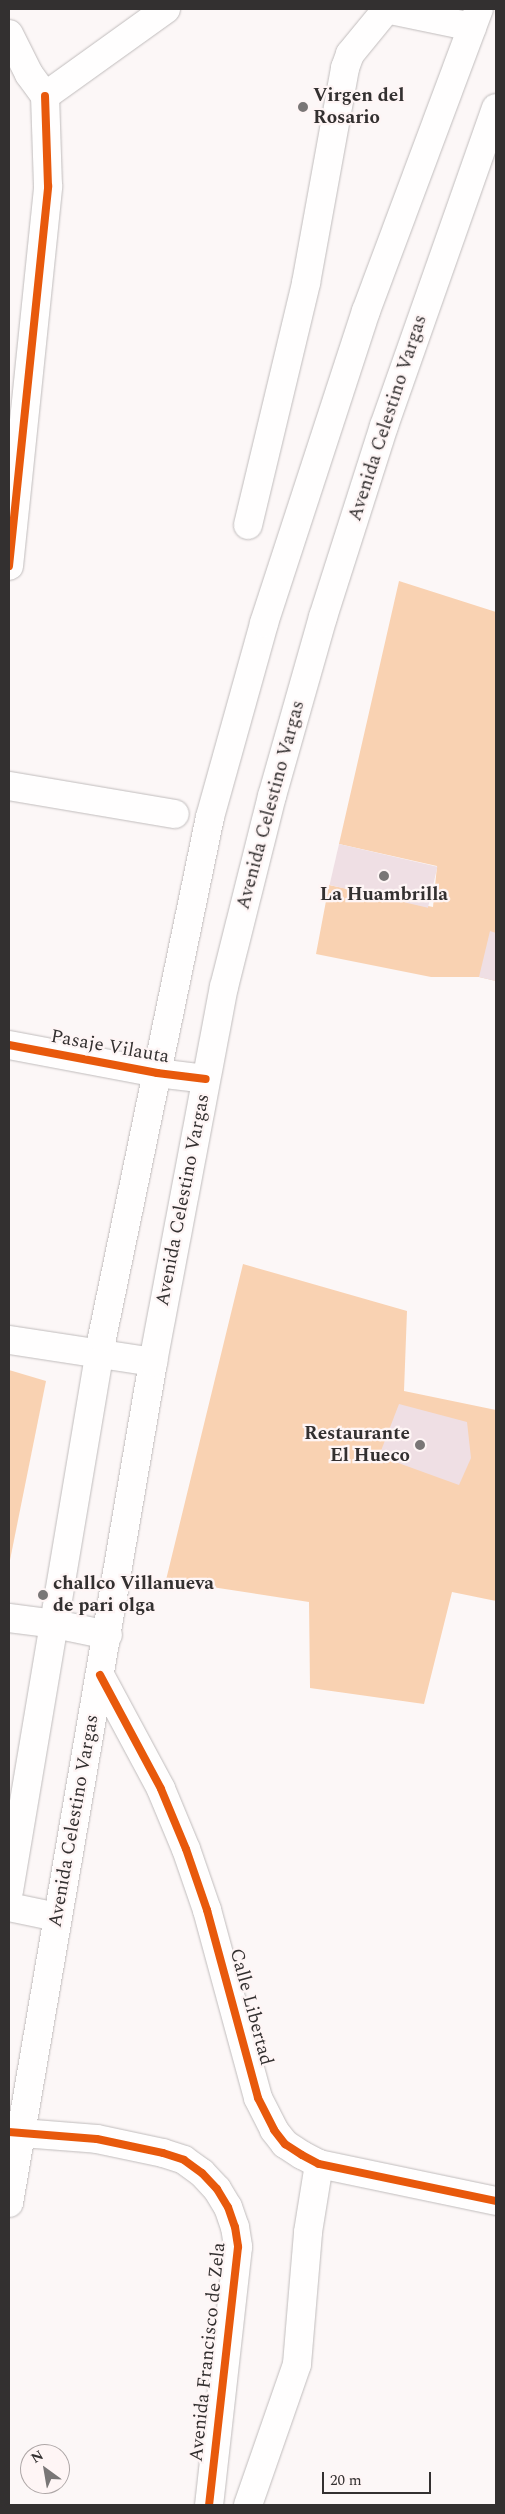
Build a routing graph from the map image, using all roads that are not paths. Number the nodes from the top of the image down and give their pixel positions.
1 (166, 9) edge
2 (386, 9) edge
3 (475, 18) edge
4 (9, 34) edge
5 (45, 96) junction
6 (496, 108) edge
7 (248, 525) dead end
8 (9, 566) edge
9 (9, 786) edge
10 (175, 814) dead end
11 (9, 1045) edge
12 (157, 1073) junction
13 (206, 1079) junction
14 (9, 1340) edge
15 (99, 1355) junction
16 (153, 1362) junction
17 (9, 1618) edge
18 (55, 1624) junction
19 (108, 1635) junction
20 (100, 1675) junction
21 (9, 1891) edge
22 (9, 1907) edge
23 (57, 1917) junction
24 (14, 2132) edge
25 (319, 2164) junction
26 (496, 2201) edge
27 (9, 2203) edge
28 (209, 2505) edge
29 (248, 2505) edge

1 - 5 main road
2 - 3 main road
2 - 7 main road
3 - 12 main road
4 - 5 main road
5 - 8 main road
6 - 13 main road, Avenida Celestino Vargas
9 - 10 main road
11 - 12 main road, Pasaje Vilauta
12 - 13 main road, Pasaje Vilauta
12 - 15 main road
13 - 16 main road, Avenida Celestino Vargas
14 - 15 main road
15 - 16 main road
15 - 18 main road
16 - 19 main road, Avenida Celestino Vargas
17 - 18 main road
18 - 19 main road
18 - 21 main road
19 - 20 main road, Avenida Celestino Vargas
20 - 23 main road, Avenida Celestino Vargas
20 - 25 main road, Calle Libertad
22 - 23 main road
23 - 24 main road, Avenida Celestino Vargas
24 - 27 main road, Avenida Celestino Vargas
24 - 28 main road, Avenida Francisco de Zela
25 - 26 main road, Calle Libertad
25 - 29 main road

